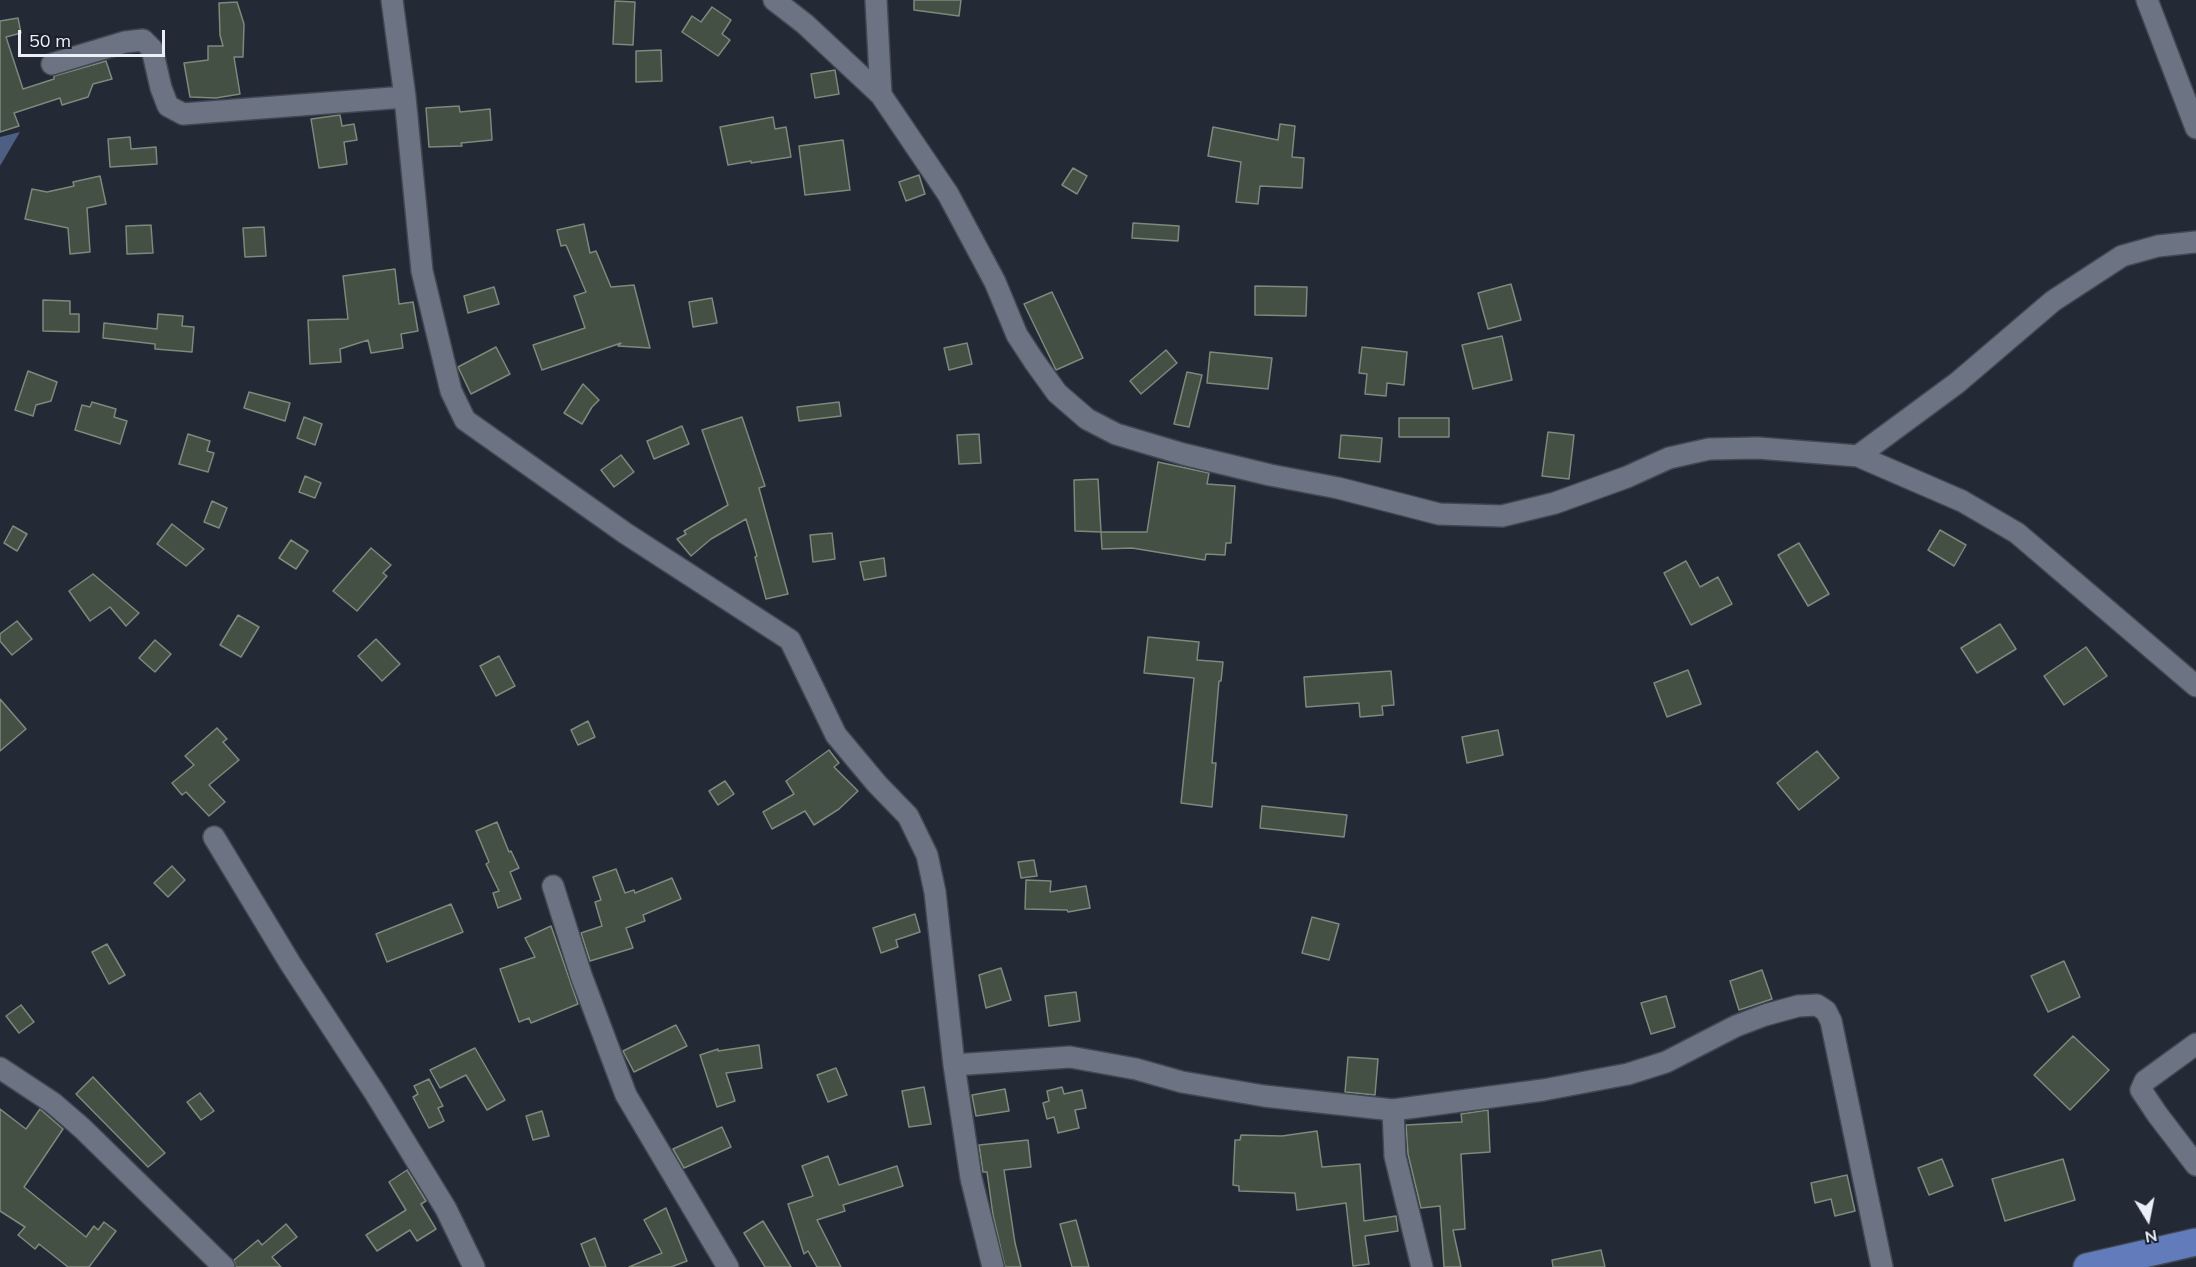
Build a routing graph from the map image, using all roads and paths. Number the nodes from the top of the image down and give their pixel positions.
1 (392, 0) edge
2 (774, 0) edge
3 (876, 0) edge
4 (2147, 0) edge
5 (52, 64) dead end
6 (881, 95) junction
7 (405, 97) junction
8 (2196, 128) edge
9 (2196, 242) edge
10 (1858, 456) junction
11 (2196, 686) edge
12 (214, 837) dead end
13 (553, 886) dead end
14 (2196, 1044) edge
15 (954, 1065) junction
16 (0, 1068) edge
17 (1393, 1110) junction
18 (2196, 1165) edge
19 (2196, 1242) edge
20 (224, 1267) edge
21 (474, 1267) edge
22 (728, 1267) edge
23 (993, 1267) edge
24 (1422, 1267) edge
25 (1882, 1267) edge
26 (2087, 1267) edge

1 - 7 street
2 - 6 street
3 - 6 street
4 - 8 street
5 - 7 street
6 - 10 street
7 - 15 street
9 - 10 street
10 - 11 street
12 - 21 street
13 - 22 street
14 - 18 street
15 - 17 street
15 - 23 street
16 - 20 street
17 - 24 street
17 - 25 street
19 - 26 main road

